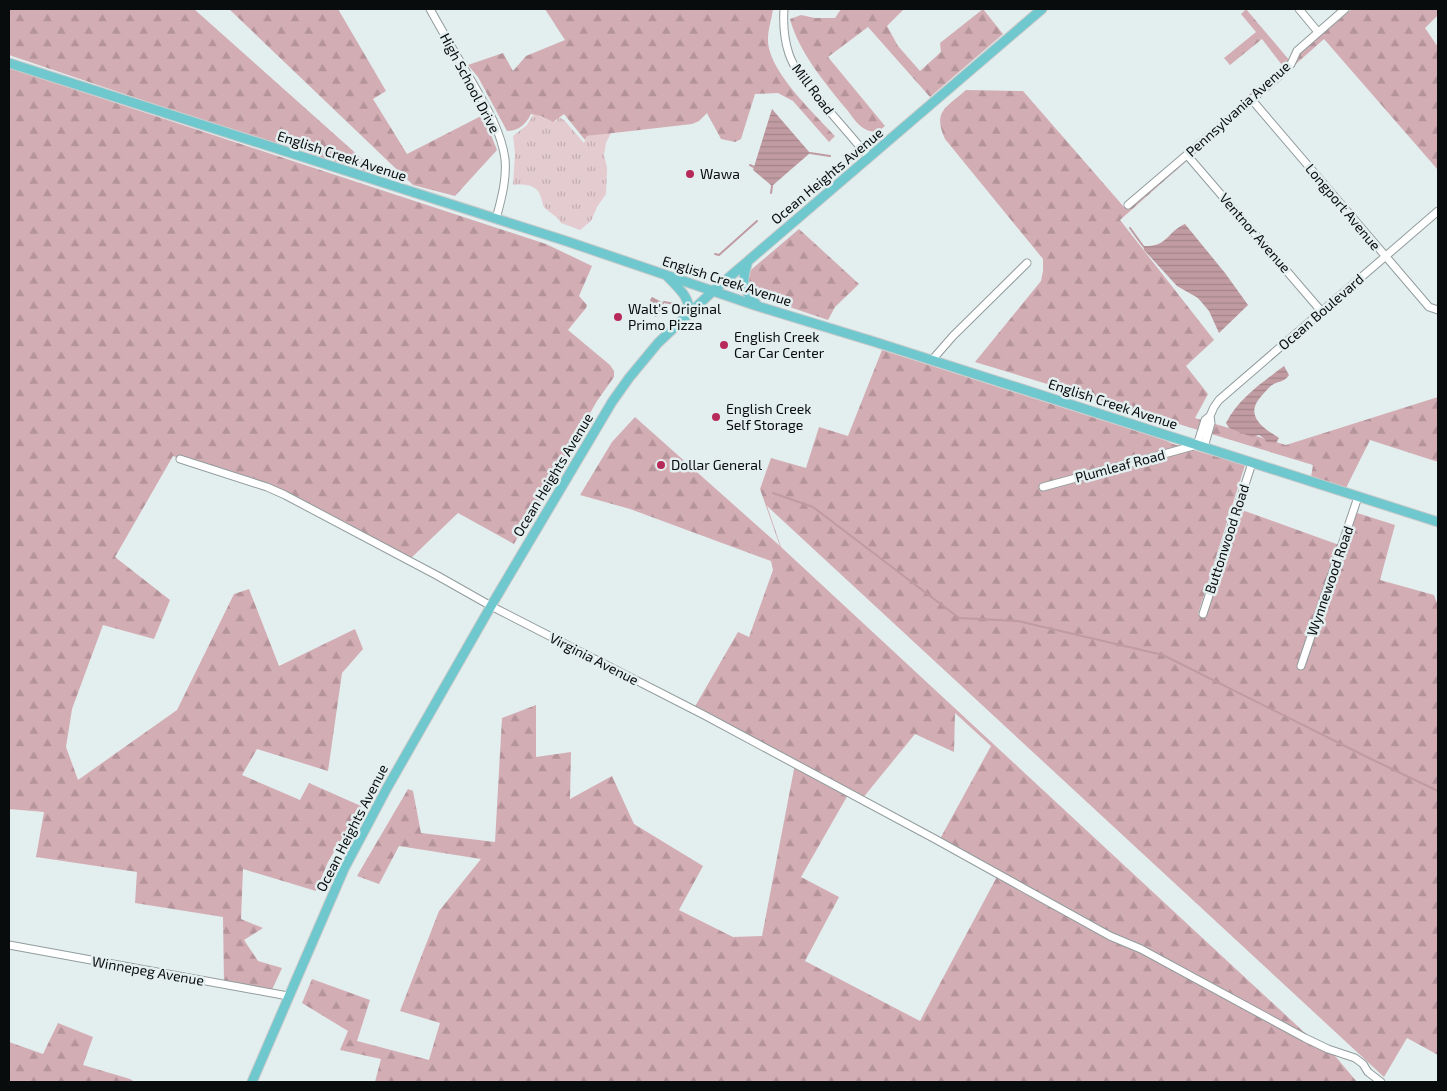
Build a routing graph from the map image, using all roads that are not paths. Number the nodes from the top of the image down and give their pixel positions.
1 (430, 9) edge
2 (784, 9) edge
3 (1042, 9) edge
4 (1299, 9) edge
5 (1345, 9) edge
6 (1318, 32) junction
7 (9, 63) edge
8 (1252, 100) junction
9 (1187, 155) junction
10 (869, 157) junction
11 (1128, 205) dead end
12 (1438, 211) edge
13 (496, 220) junction
14 (1385, 257) junction
15 (748, 261) junction
16 (1027, 263) dead end
17 (667, 276) junction
18 (713, 291) junction
19 (757, 306) junction
20 (1438, 310) edge
21 (1322, 312) junction
22 (688, 314) junction
23 (932, 360) junction
24 (1200, 446) junction
25 (180, 459) dead end
26 (1252, 463) junction
27 (1043, 487) dead end
28 (1358, 497) junction
29 (1438, 522) edge
30 (491, 606) junction
31 (1203, 614) dead end
32 (1301, 666) dead end
33 (9, 945) edge
34 (288, 996) junction
35 (252, 1082) edge
36 (1381, 1082) edge

1 - 13 street, High School Drive
2 - 10 street, Mill Road
3 - 10 main road, Ocean Heights Avenue
4 - 6 street
5 - 6 street, Pennsylvania Avenue
6 - 8 street, Pennsylvania Avenue
7 - 13 main road, English Creek Avenue
8 - 9 street, Pennsylvania Avenue
8 - 14 street, Longport Avenue
9 - 11 street, Pennsylvania Avenue
9 - 21 street, Ventnor Avenue
10 - 15 main road, Ocean Heights Avenue
12 - 14 street, Ocean Boulevard
13 - 17 main road, English Creek Avenue
14 - 20 street, Longport Avenue
14 - 21 street, Ocean Boulevard
15 - 18 main road, Ocean Heights Avenue
15 - 19 main road
16 - 23 street
17 - 18 main road, English Creek Avenue
17 - 22 main road
18 - 19 main road, English Creek Avenue
18 - 22 main road, Ocean Heights Avenue
19 - 23 main road, English Creek Avenue
21 - 24 street, Ocean Boulevard
22 - 30 main road, Ocean Heights Avenue
23 - 24 main road, English Creek Avenue
24 - 26 main road, English Creek Avenue
24 - 27 street, Plumleaf Road
25 - 30 street, Virginia Avenue
26 - 28 main road, English Creek Avenue
26 - 31 street, Buttonwood Road
28 - 29 main road, English Creek Avenue
28 - 32 street, Wynnewood Road
30 - 34 main road, Ocean Heights Avenue
30 - 36 street, Virginia Avenue
33 - 34 street, Winnepeg Avenue
34 - 35 main road, Ocean Heights Avenue

